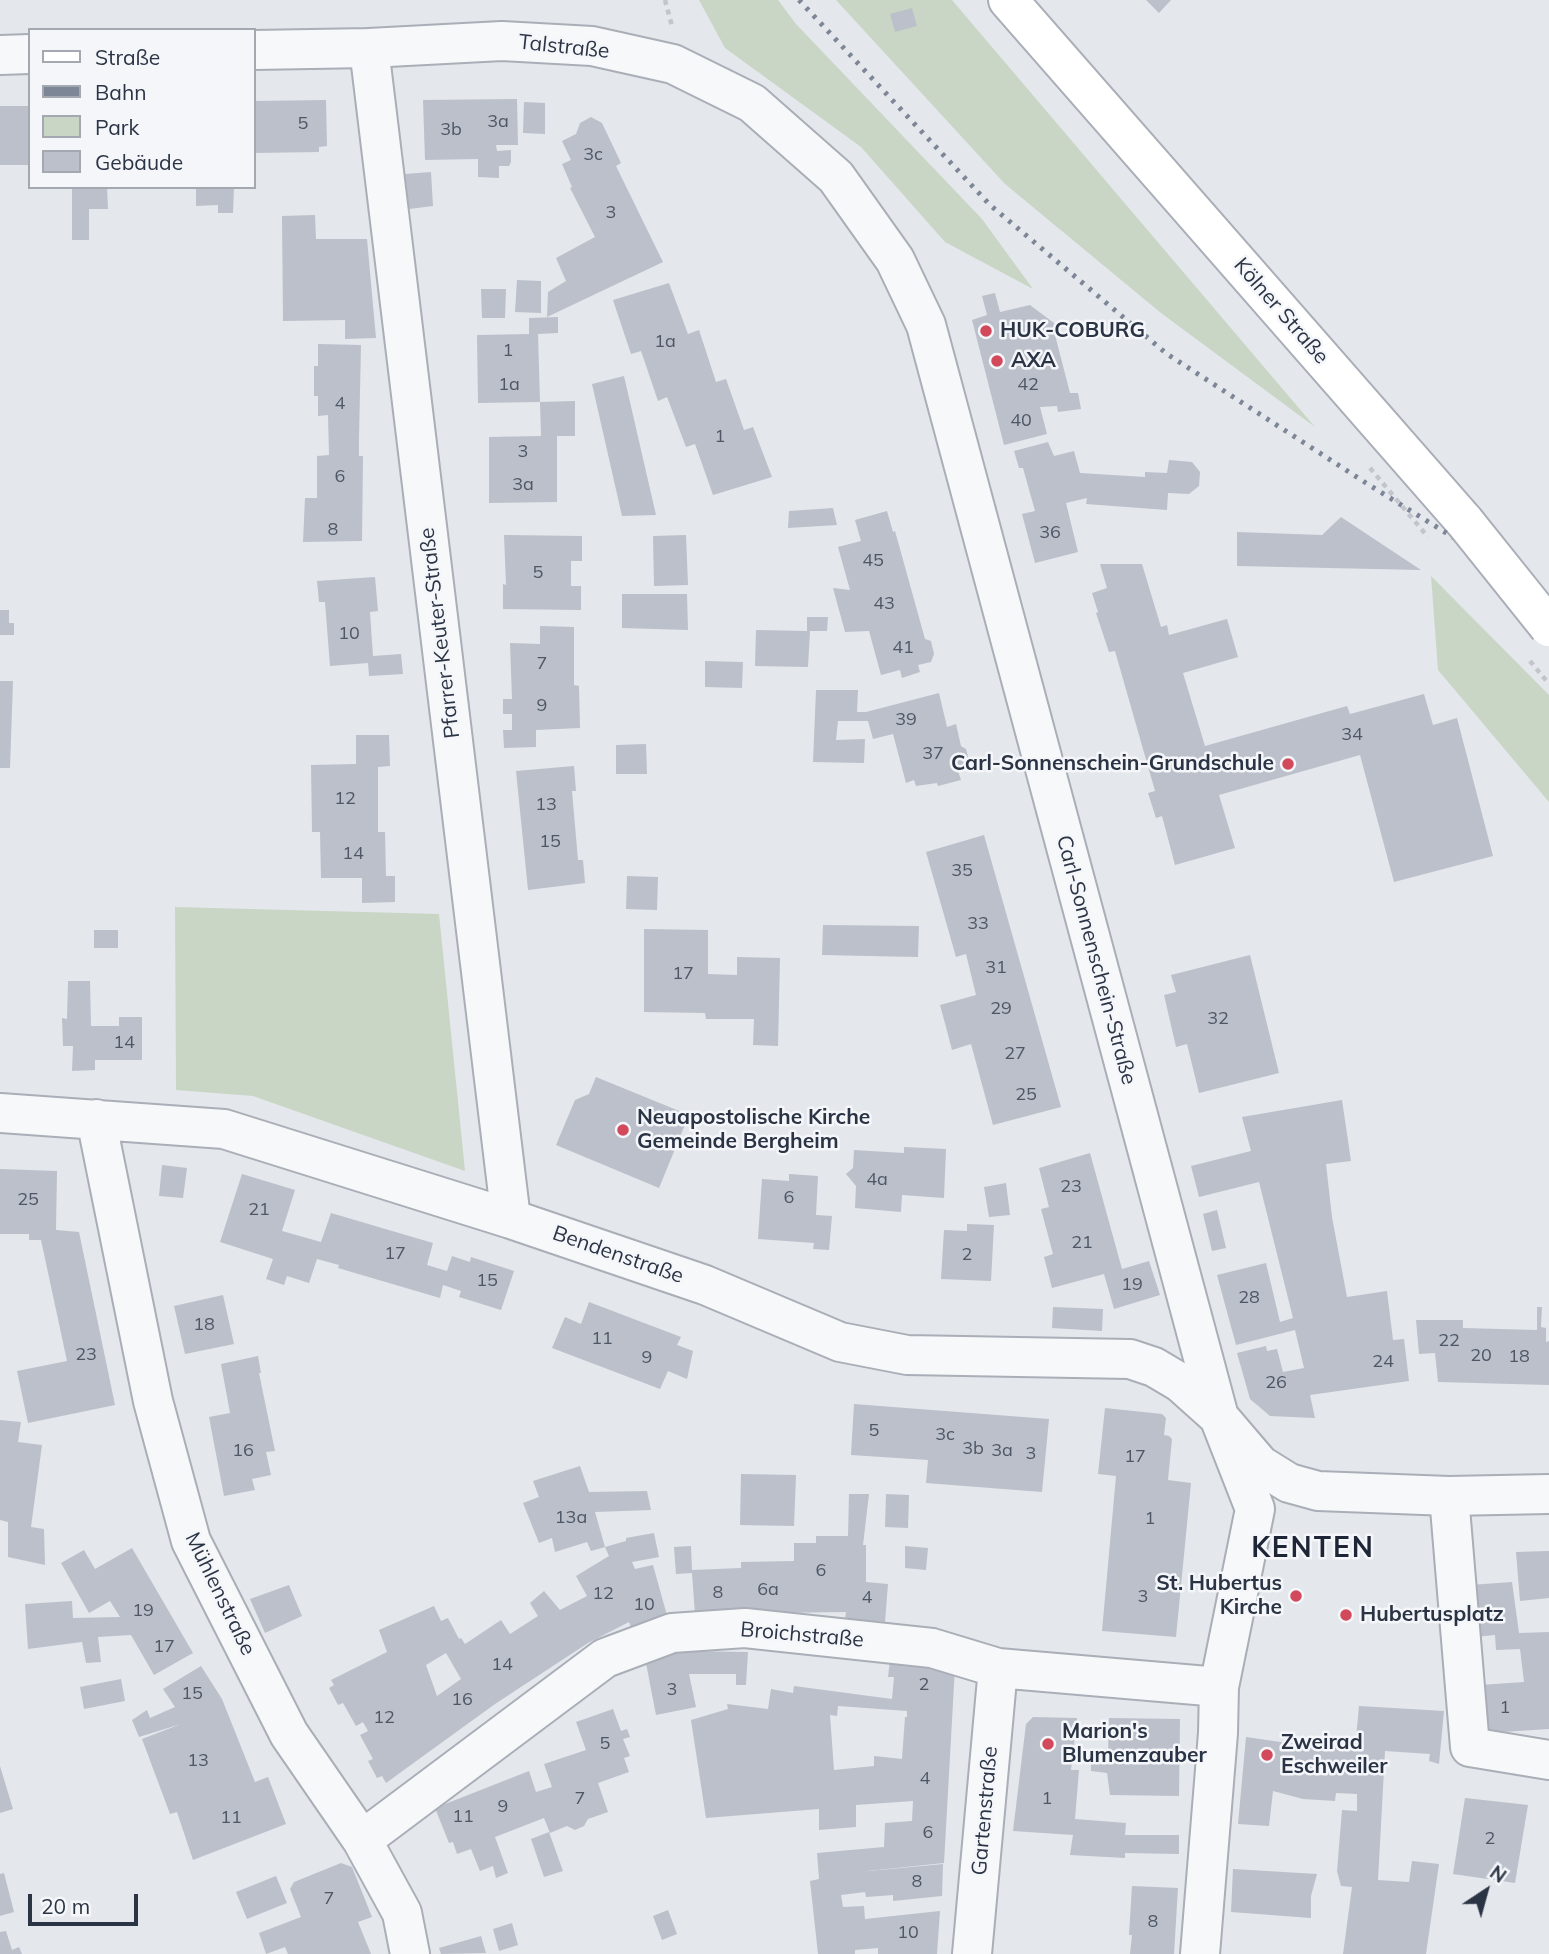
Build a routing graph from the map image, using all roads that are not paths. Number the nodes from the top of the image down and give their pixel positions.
1 (1008, 0) edge
2 (369, 48) junction
3 (256, 50) edge
4 (28, 54) edge
5 (0, 55) edge
6 (836, 177) joint
7 (1549, 627) edge
8 (0, 1113) edge
9 (96, 1119) junction
10 (511, 1219) junction
11 (1219, 1417) junction
12 (1549, 1494) edge
13 (1449, 1496) junction
14 (998, 1668) junction
15 (1219, 1687) junction
16 (1549, 1760) edge
17 (362, 1840) junction
18 (410, 1954) edge
19 (972, 1954) edge
20 (1200, 1954) edge

1 - 7 main road, Kölner Straße, bridge
2 - 3 street, Talstraße
2 - 6 street, Talstraße
2 - 10 street, Pfarrer-Keuter-Straße
4 - 5 street
6 - 11 street, Carl-Sonnenschein-Straße
8 - 9 street, Bendenstraße
9 - 10 street, Bendenstraße
9 - 17 street, Mühlenstraße
10 - 11 street, Bendenstraße
11 - 13 street, Carl-Sonnenschein-Straße
11 - 15 street
12 - 13 street, Carl-Sonnenschein-Straße
13 - 16 street
14 - 15 street, Broichstraße
14 - 17 street, Broichstraße
14 - 19 street, Gartenstraße
15 - 20 street
17 - 18 street, Mühlenstraße

